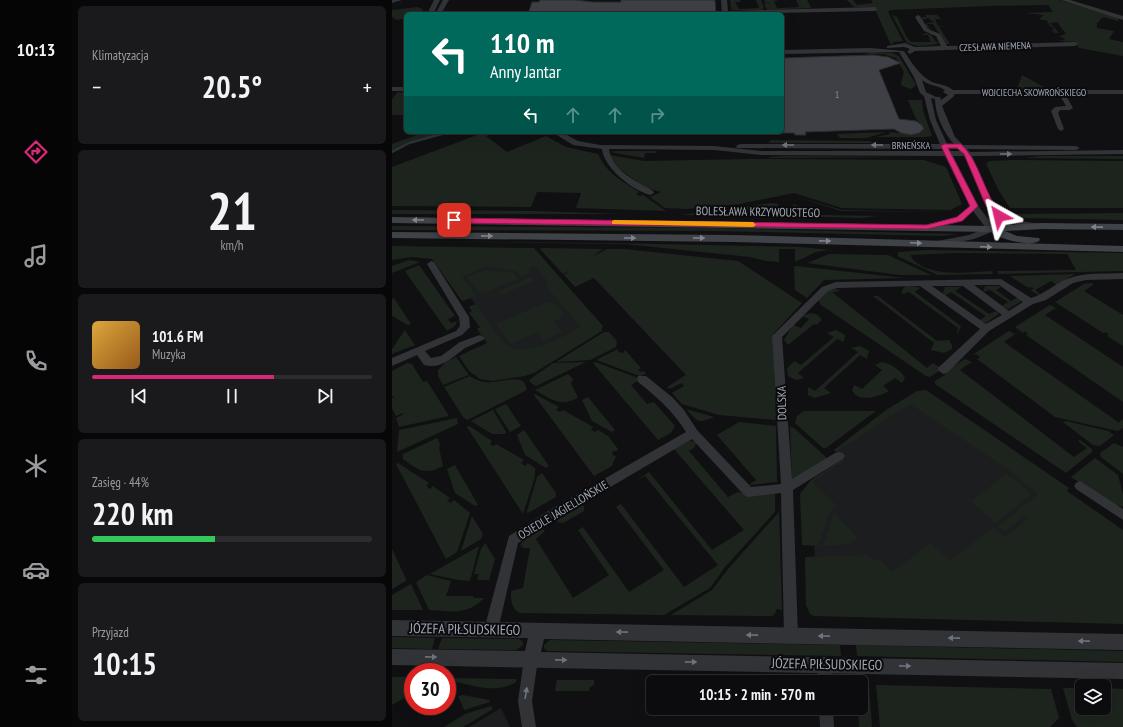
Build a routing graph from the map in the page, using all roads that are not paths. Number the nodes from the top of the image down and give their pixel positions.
1 (399, 0) edge
2 (437, 0) edge
3 (446, 0) edge
4 (724, 0) edge
5 (1064, 0) edge
6 (392, 1) edge
7 (875, 9) dead end
8 (431, 12) edge
9 (439, 12) edge
10 (725, 12) edge
11 (762, 12) edge
12 (918, 17) dead end
13 (1123, 18) edge
14 (1075, 44) dead end
15 (945, 48) junction
16 (899, 50) junction
17 (912, 50) junction
18 (784, 52) edge
19 (914, 69) junction
20 (392, 89) edge
21 (404, 89) edge
22 (923, 90) junction
23 (949, 92) junction
24 (1061, 92) junction
25 (1123, 92) edge
26 (927, 96) junction
27 (938, 101) junction
28 (1061, 129) dead end
29 (560, 134) edge
30 (944, 146) junction
31 (959, 146) junction
32 (605, 147) junction
33 (714, 148) junction
34 (1108, 152) junction
35 (1123, 152) edge
36 (949, 154) junction
37 (967, 154) junction
38 (650, 193) dead end
39 (974, 206) junction
40 (990, 206) junction
41 (392, 220) edge
42 (1042, 226) junction
43 (927, 227) junction
44 (1123, 227) edge
45 (991, 229) junction
46 (392, 235) edge
47 (1123, 240) edge
48 (934, 243) junction
49 (1123, 249) edge
50 (431, 264) dead end
51 (1123, 276) edge
52 (923, 284) junction
53 (965, 284) junction
54 (1030, 302) junction
55 (1009, 315) junction
56 (986, 329) junction
57 (480, 338) dead end
58 (419, 350) junction
59 (392, 362) edge
60 (944, 370) dead end
61 (642, 379) dead end
62 (693, 433) junction
63 (840, 456) dead end
64 (1080, 486) dead end
65 (787, 488) junction
66 (1123, 515) edge
67 (392, 628) edge
68 (491, 630) junction
69 (538, 631) junction
70 (791, 636) junction
71 (1123, 642) edge
72 (392, 657) edge
73 (531, 659) junction
74 (824, 664) junction
75 (1123, 671) edge
76 (825, 675) edge
77 (826, 715) edge
78 (529, 727) edge
79 (827, 727) edge

1 - 6 street
2 - 8 street
3 - 9 street
4 - 10 street
5 - 13 street
7 - 11 street
12 - 15 street
14 - 15 street, CZESŁAWA NIEMENA
15 - 17 street, CZESŁAWA NIEMENA
16 - 17 street, CZESŁAWA NIEMENA
16 - 18 street
16 - 19 street
17 - 19 street
19 - 22 street
19 - 23 street
20 - 21 street
22 - 23 street
22 - 26 street
23 - 24 street, WOJCIECHA SKOWROŃSKIEGO
23 - 27 street
24 - 25 street, WOJCIECHA SKOWROŃSKIEGO
24 - 28 street
26 - 27 street
26 - 30 street
27 - 31 street
29 - 32 street, BRNEŃSKA
30 - 31 street, BRNEŃSKA
30 -> 33 street, BRNEŃSKA
30 - 36 street
31 - 34 street, BRNEŃSKA
31 - 37 street
32 - 33 street, BRNEŃSKA
32 - 38 street
33 - 36 street, BRNEŃSKA
34 - 35 street, BRNEŃSKA
37 -> 34 street, BRNEŃSKA
36 - 37 street, BRNEŃSKA
36 - 39 street
37 - 40 street
39 - 43 street
39 - 45 street
40 - 42 street
40 - 45 street
43 -> 41 main road, BOLESŁAWA KRZYWOUSTEGO
44 -> 42 main road, BOLESŁAWA KRZYWOUSTEGO
42 - 45 main road, BOLESŁAWA KRZYWOUSTEGO
43 - 45 main road, BOLESŁAWA KRZYWOUSTEGO
45 - 47 main road
45 - 48 street
46 -> 48 main road
48 -> 49 main road
50 - 58 street
51 - 54 street
52 - 53 street, DOLSKA
52 - 56 street
52 - 65 street, DOLSKA
53 - 54 street, DOLSKA
53 - 55 street
54 - 55 street
55 - 56 street
56 - 60 street
57 - 58 street
58 - 59 street
61 - 62 street
62 - 65 street
62 - 68 street, OSIEDLE JAGIELLOŃSKIE
63 - 65 street
64 - 66 street
65 - 70 street, DOLSKA
67 - 68 street, JÓZEFA PIŁSUDSKIEGO
68 - 69 street, JÓZEFA PIŁSUDSKIEGO
70 -> 69 street, JÓZEFA PIŁSUDSKIEGO
69 - 73 street, JÓZEFA PIŁSUDSKIEGO
71 -> 70 street, JÓZEFA PIŁSUDSKIEGO
72 -> 73 street, JÓZEFA PIŁSUDSKIEGO
73 -> 74 street, JÓZEFA PIŁSUDSKIEGO
78 -> 73 street
74 -> 75 street, JÓZEFA PIŁSUDSKIEGO
74 - 76 street
77 - 79 street

